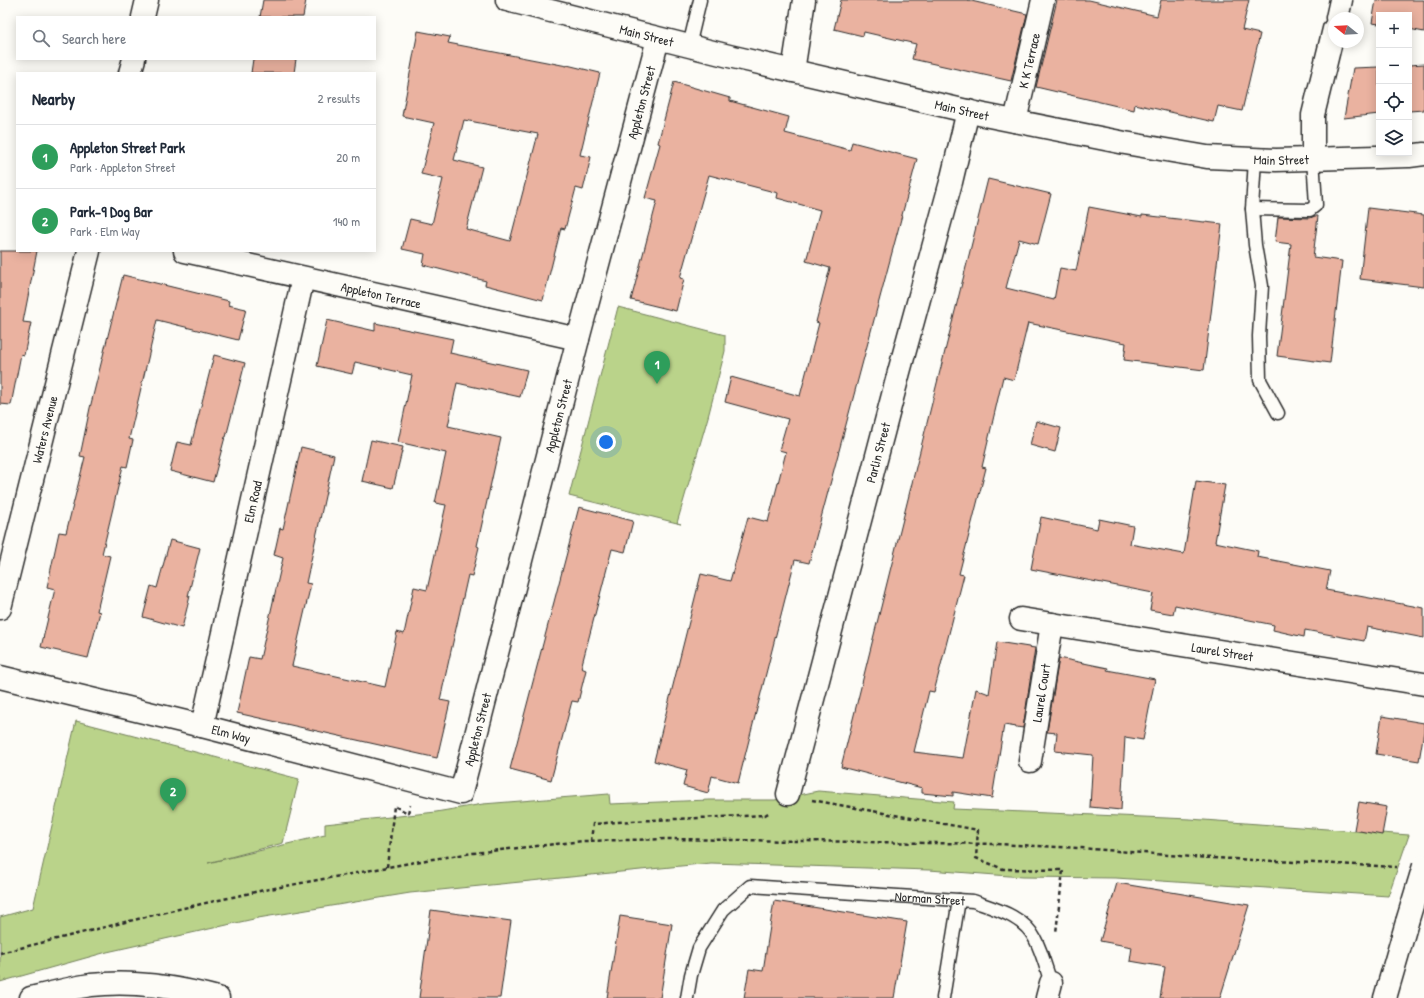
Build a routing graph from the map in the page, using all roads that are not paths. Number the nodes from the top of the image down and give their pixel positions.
1 (147, 0) edge
2 (507, 0) edge
3 (700, 0) edge
4 (804, 0) edge
5 (1042, 0) edge
6 (1341, 0) edge
7 (1338, 12) edge
8 (143, 16) edge
9 (658, 39) junction
10 (689, 46) junction
11 (1329, 48) edge
12 (134, 60) edge
13 (793, 71) junction
14 (130, 72) edge
15 (968, 111) junction
16 (1015, 121) junction
17 (1424, 154) edge
18 (1313, 158) junction
19 (1255, 159) junction
20 (1252, 209) junction
21 (89, 252) edge
22 (189, 252) edge
23 (303, 278) junction
24 (578, 339) junction
25 (1278, 413) dead end
26 (3, 583) edge
27 (0, 608) edge
28 (1021, 619) dead end
29 (1052, 624) junction
30 (0, 677) edge
31 (1424, 684) edge
32 (202, 726) junction
33 (1030, 762) dead end
34 (461, 793) joint
35 (788, 794) road end
36 (1424, 866) edge
37 (959, 900) junction
38 (1049, 990) edge
39 (31, 998) edge
40 (218, 998) edge
41 (688, 998) edge
42 (943, 998) edge
43 (1384, 998) edge

1 - 8 street
2 - 9 street, Main Street
3 - 10 lane
4 - 13 street
5 - 16 street, K K Terrace
6 - 7 street
9 - 10 street, Main Street
9 - 24 street, Appleton Street
10 - 13 street, Main Street
11 - 18 street
12 - 14 street
13 - 15 street, Main Street
15 - 16 street, Main Street
15 - 35 street, Parlin Street
16 - 19 street, Main Street
17 - 18 street, Main Street
18 - 19 street, Main Street
18 - 20 lane
19 - 20 lane
20 - 25 lane
21 - 26 street, Waters Avenue
22 - 23 street, Appleton Terrace
23 - 24 street, Appleton Terrace
23 - 32 street, Elm Road
24 - 34 street, Appleton Street
26 - 27 street, Waters Avenue
28 - 29 street, Laurel Street
29 - 31 street, Laurel Street
29 - 33 street, Laurel Court
30 - 32 street, Elm Way
32 - 34 street, Elm Way
36 - 43 street, bridge
37 - 38 lane, Norman Street
37 - 41 lane, Norman Street
37 - 42 lane
39 - 40 street

